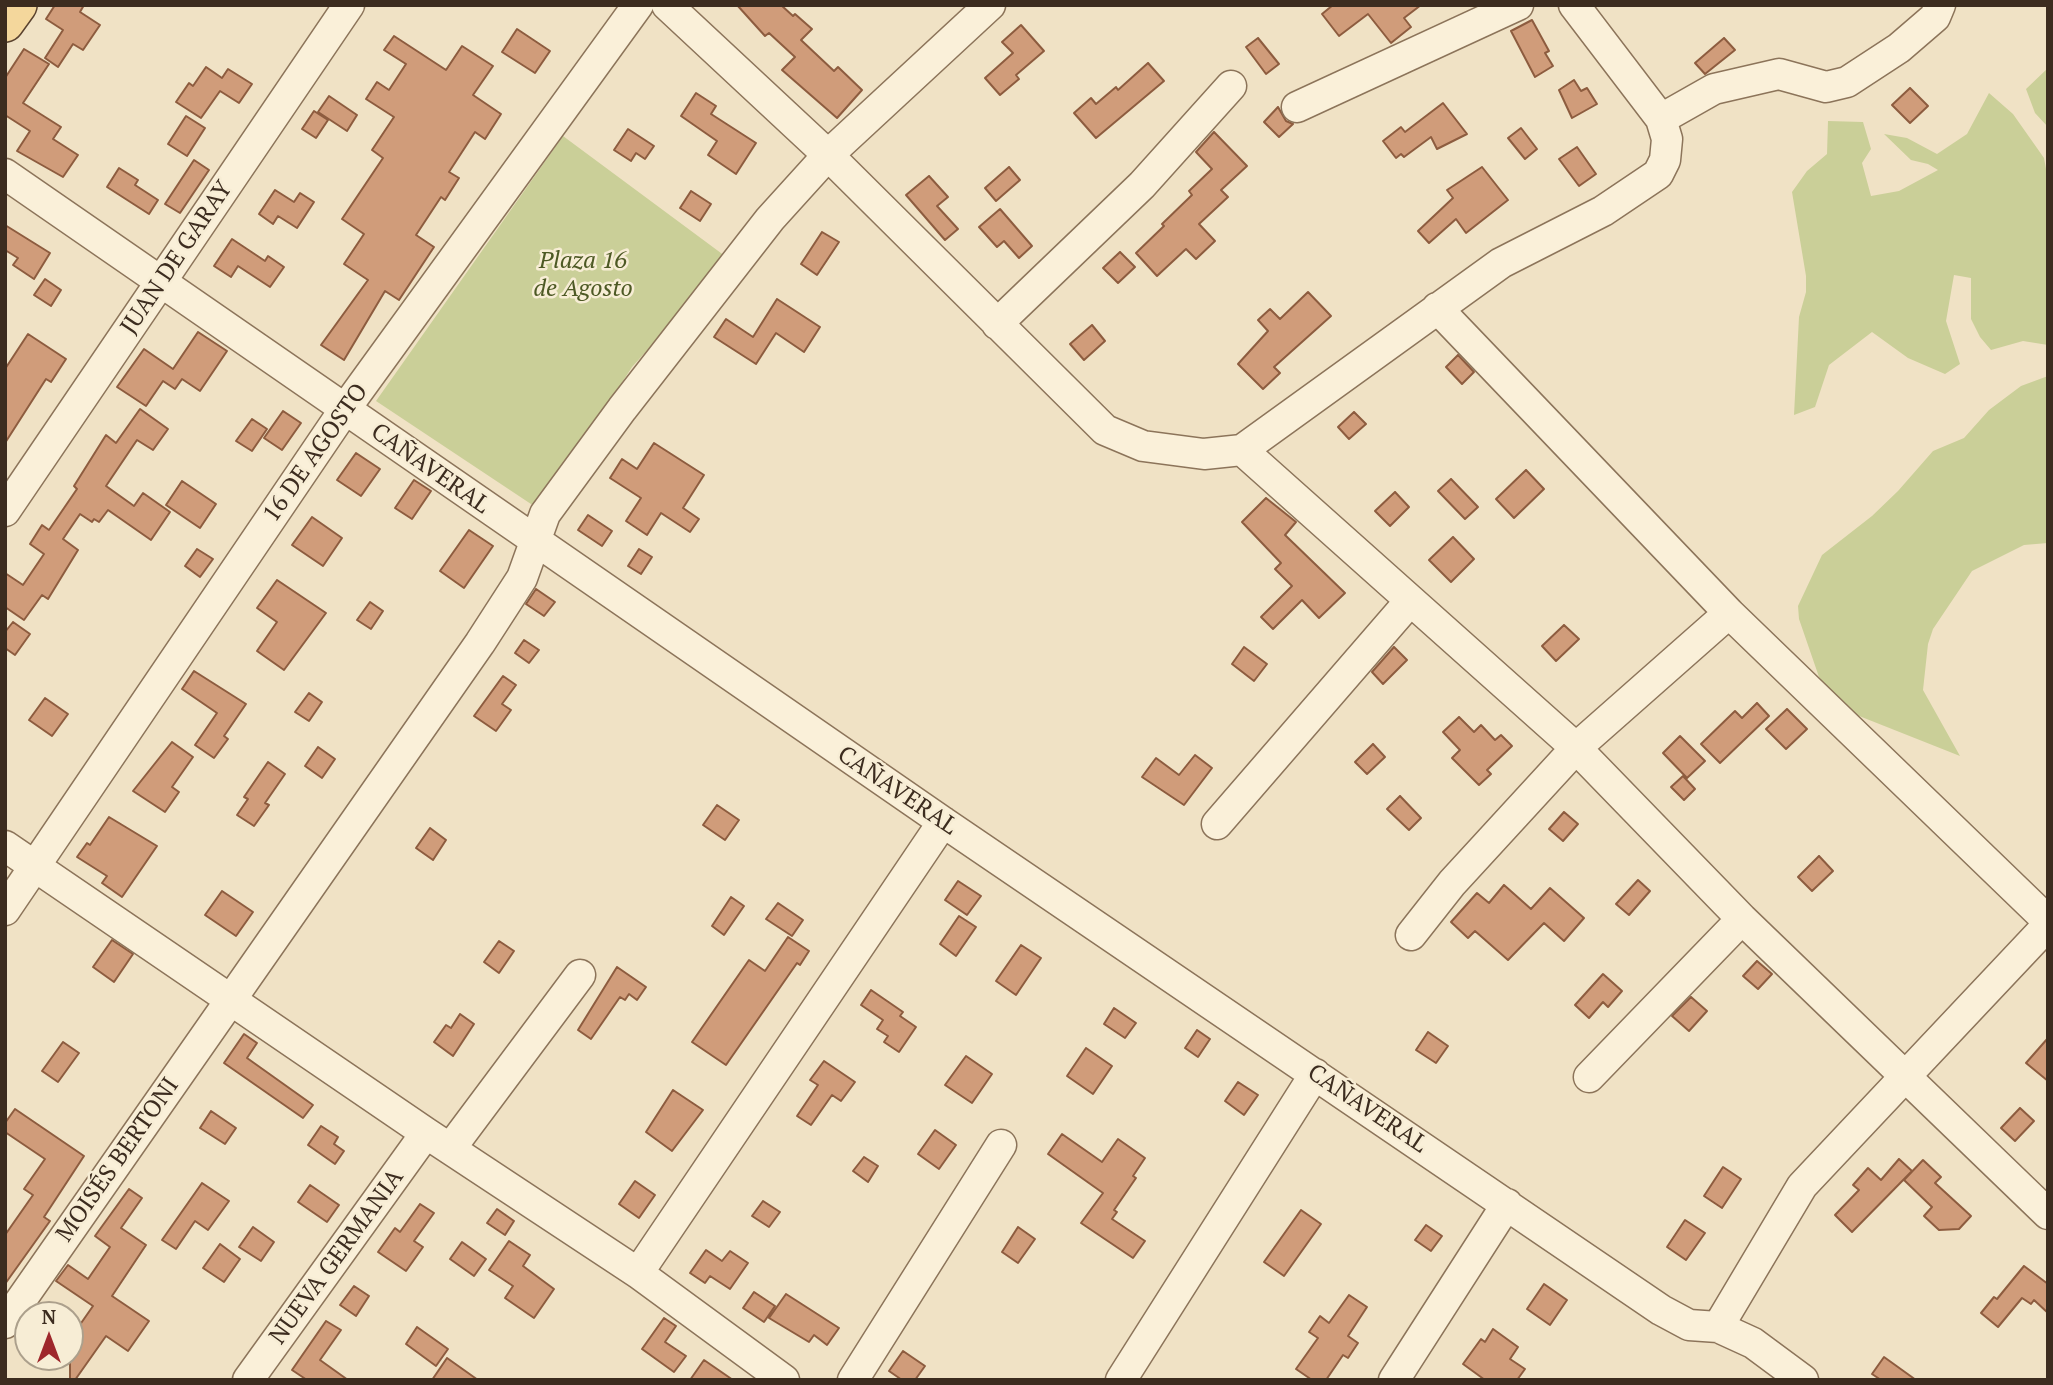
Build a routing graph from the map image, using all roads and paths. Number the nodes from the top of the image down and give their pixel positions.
1 (18, 5) edge
2 (349, 5) edge
3 (638, 5) edge
4 (667, 5) edge
5 (990, 5) edge
6 (1518, 5) edge
7 (1574, 5) edge
8 (1940, 5) edge
9 (5, 23) edge
10 (1231, 86) dead end
11 (1297, 107) dead end
12 (1661, 119) junction
13 (828, 155) junction
14 (5, 174) edge
15 (162, 282) junction
16 (1437, 308) junction
17 (998, 324) junction
18 (345, 409) junction
19 (1242, 450) junction
20 (5, 511) edge
21 (533, 541) junction
22 (1410, 601) junction
23 (1729, 613) junction
24 (1576, 748) junction
25 (943, 822) junction
26 (1217, 824) dead end
27 (5, 846) edge
28 (34, 867) junction
29 (5, 910) edge
30 (1742, 919) junction
31 (2048, 923) edge
32 (1411, 935) dead end
33 (580, 975) dead end
34 (231, 998) junction
35 (1315, 1074) junction
36 (1904, 1075) junction
37 (1589, 1077) dead end
38 (438, 1141) junction
39 (1000, 1145) dead end
40 (1507, 1204) junction
41 (2048, 1214) edge
42 (638, 1273) junction
43 (5, 1323) edge
44 (1718, 1327) junction
45 (248, 1380) edge
46 (784, 1380) edge
47 (853, 1380) edge
48 (1121, 1380) edge
49 (1394, 1380) edge
50 (1803, 1380) edge

1 - 9 main road
2 - 15 street, JUAN DE GARAY
3 - 18 street, 16 DE AGOSTO
4 - 13 street
5 - 13 street, MOISÉS BERTONI
6 - 11 street
7 - 12 street
8 - 12 street
10 - 17 street
12 - 16 street
13 - 17 street
13 - 21 street, MOISÉS BERTONI
14 - 15 street, CAÑAVERAL
15 - 18 street, CAÑAVERAL
15 - 20 street, JUAN DE GARAY
16 - 19 street
16 - 23 street
17 - 19 street
18 - 21 street, CAÑAVERAL
18 - 28 street, 16 DE AGOSTO
19 - 22 street
21 - 25 street, CAÑAVERAL
21 - 34 street, MOISÉS BERTONI
22 - 24 street
22 - 26 street
23 - 24 street
23 - 31 street
24 - 30 street
24 - 32 street
25 - 35 street, CAÑAVERAL
25 - 42 street
27 - 28 street
28 - 29 street, 16 DE AGOSTO
28 - 34 street
30 - 36 street
30 - 37 street
31 - 36 street
33 - 38 street, NUEVA GERMANIA
34 - 38 street
34 - 43 street, MOISÉS BERTONI
35 - 40 street, CAÑAVERAL
35 - 48 street
36 - 41 street
36 - 44 street
38 - 42 street
38 - 45 street, NUEVA GERMANIA
39 - 47 street
40 - 44 street, CAÑAVERAL
40 - 49 street
42 - 46 street
44 - 50 street, CAÑAVERAL

